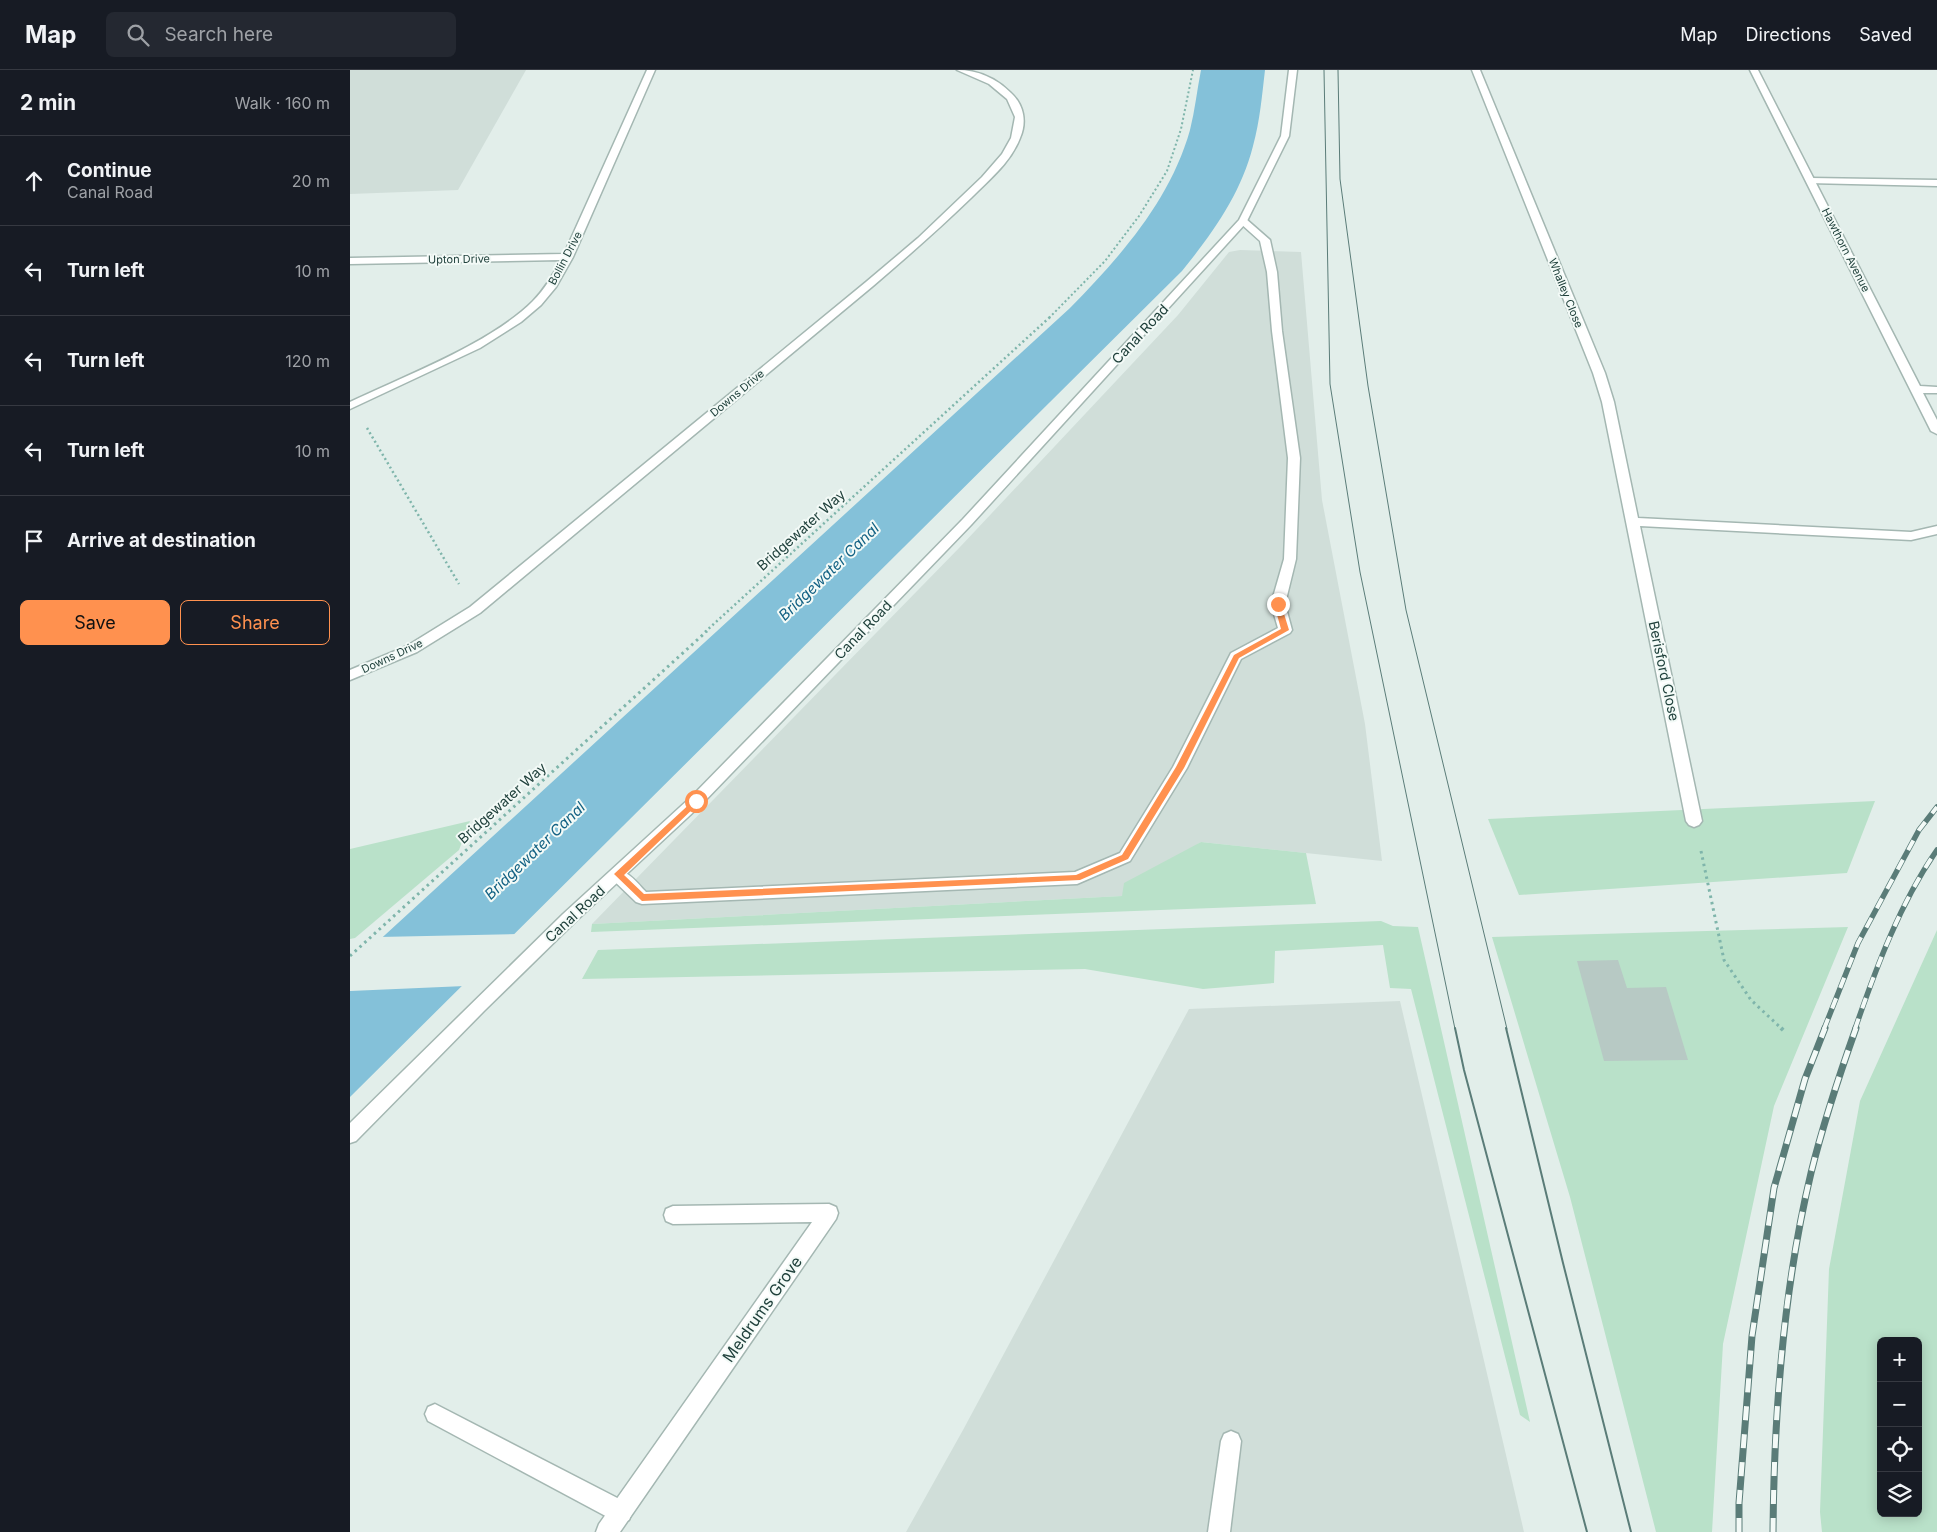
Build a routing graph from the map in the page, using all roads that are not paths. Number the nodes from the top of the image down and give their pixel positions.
1 (651, 70) edge
2 (961, 70) edge
3 (1293, 70) edge
4 (1476, 70) edge
5 (1754, 70) edge
6 (1811, 181) junction
7 (1937, 183) edge
8 (1244, 221) junction
9 (568, 257) junction
10 (350, 261) edge
11 (1916, 389) junction
12 (1937, 390) edge
13 (352, 406) edge
14 (1937, 431) edge
15 (1633, 522) junction
16 (1937, 530) edge
17 (350, 675) edge
18 (1694, 820) road end
19 (618, 874) junction
20 (350, 1135) edge
21 (673, 1215) dead end
22 (436, 1414) dead end
23 (1231, 1441) dead end
24 (621, 1512) junction
25 (607, 1532) edge
26 (1219, 1532) edge

1 - 9 street, Bollin Drive
2 - 17 street, Downs Drive
3 - 8 street, Canal Road
4 - 15 street, Whalley Close
5 - 6 street, Hawthorn Avenue
6 - 7 street
6 - 11 street, Hawthorn Avenue
8 - 19 street, Canal Road
8 - 19 street
9 - 10 street, Upton Drive
9 - 13 street, Bollin Drive
11 - 12 street
11 - 14 street, Hawthorn Avenue
15 - 16 street
15 - 18 street, Berisford Close
19 - 20 street, Canal Road
21 - 24 street, Meldrums Grove
22 - 24 street
23 - 26 street
24 - 25 street, Meldrums Grove

